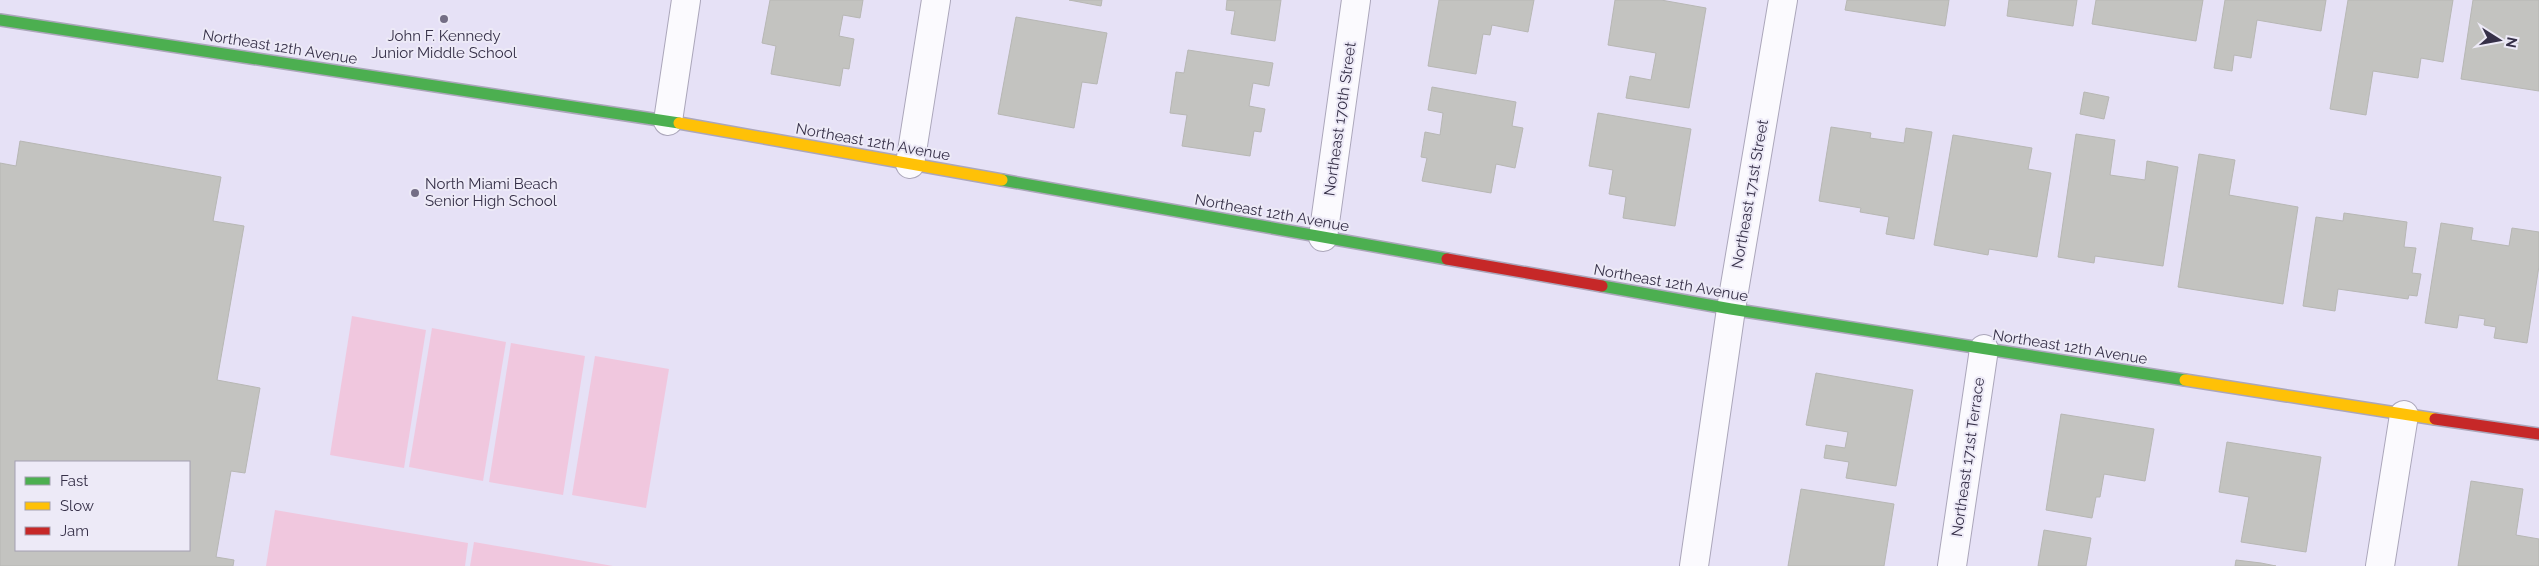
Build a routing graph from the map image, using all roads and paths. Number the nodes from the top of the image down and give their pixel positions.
1 (686, 0) edge
2 (936, 0) edge
3 (1356, 0) edge
4 (1783, 0) edge
5 (0, 20) edge
6 (668, 122) junction
7 (910, 164) junction
8 (1324, 237) junction
9 (1731, 309) junction
10 (1984, 349) junction
11 (2404, 414) junction
12 (2539, 434) edge
13 (1694, 566) edge
14 (1952, 566) edge
15 (2380, 566) edge

1 - 6 street
2 - 7 street
3 - 8 street, Northeast 170th Street
4 - 9 street, Northeast 171st Street
5 - 6 street, Northeast 12th Avenue
6 - 7 street, Northeast 12th Avenue
7 - 8 street, Northeast 12th Avenue
8 - 9 street, Northeast 12th Avenue
9 - 10 street, Northeast 12th Avenue
9 - 13 street, Northeast 171st Street
10 - 11 street, Northeast 12th Avenue
10 - 14 street, Northeast 171st Terrace
11 - 12 street, Northeast 12th Avenue
11 - 15 street

